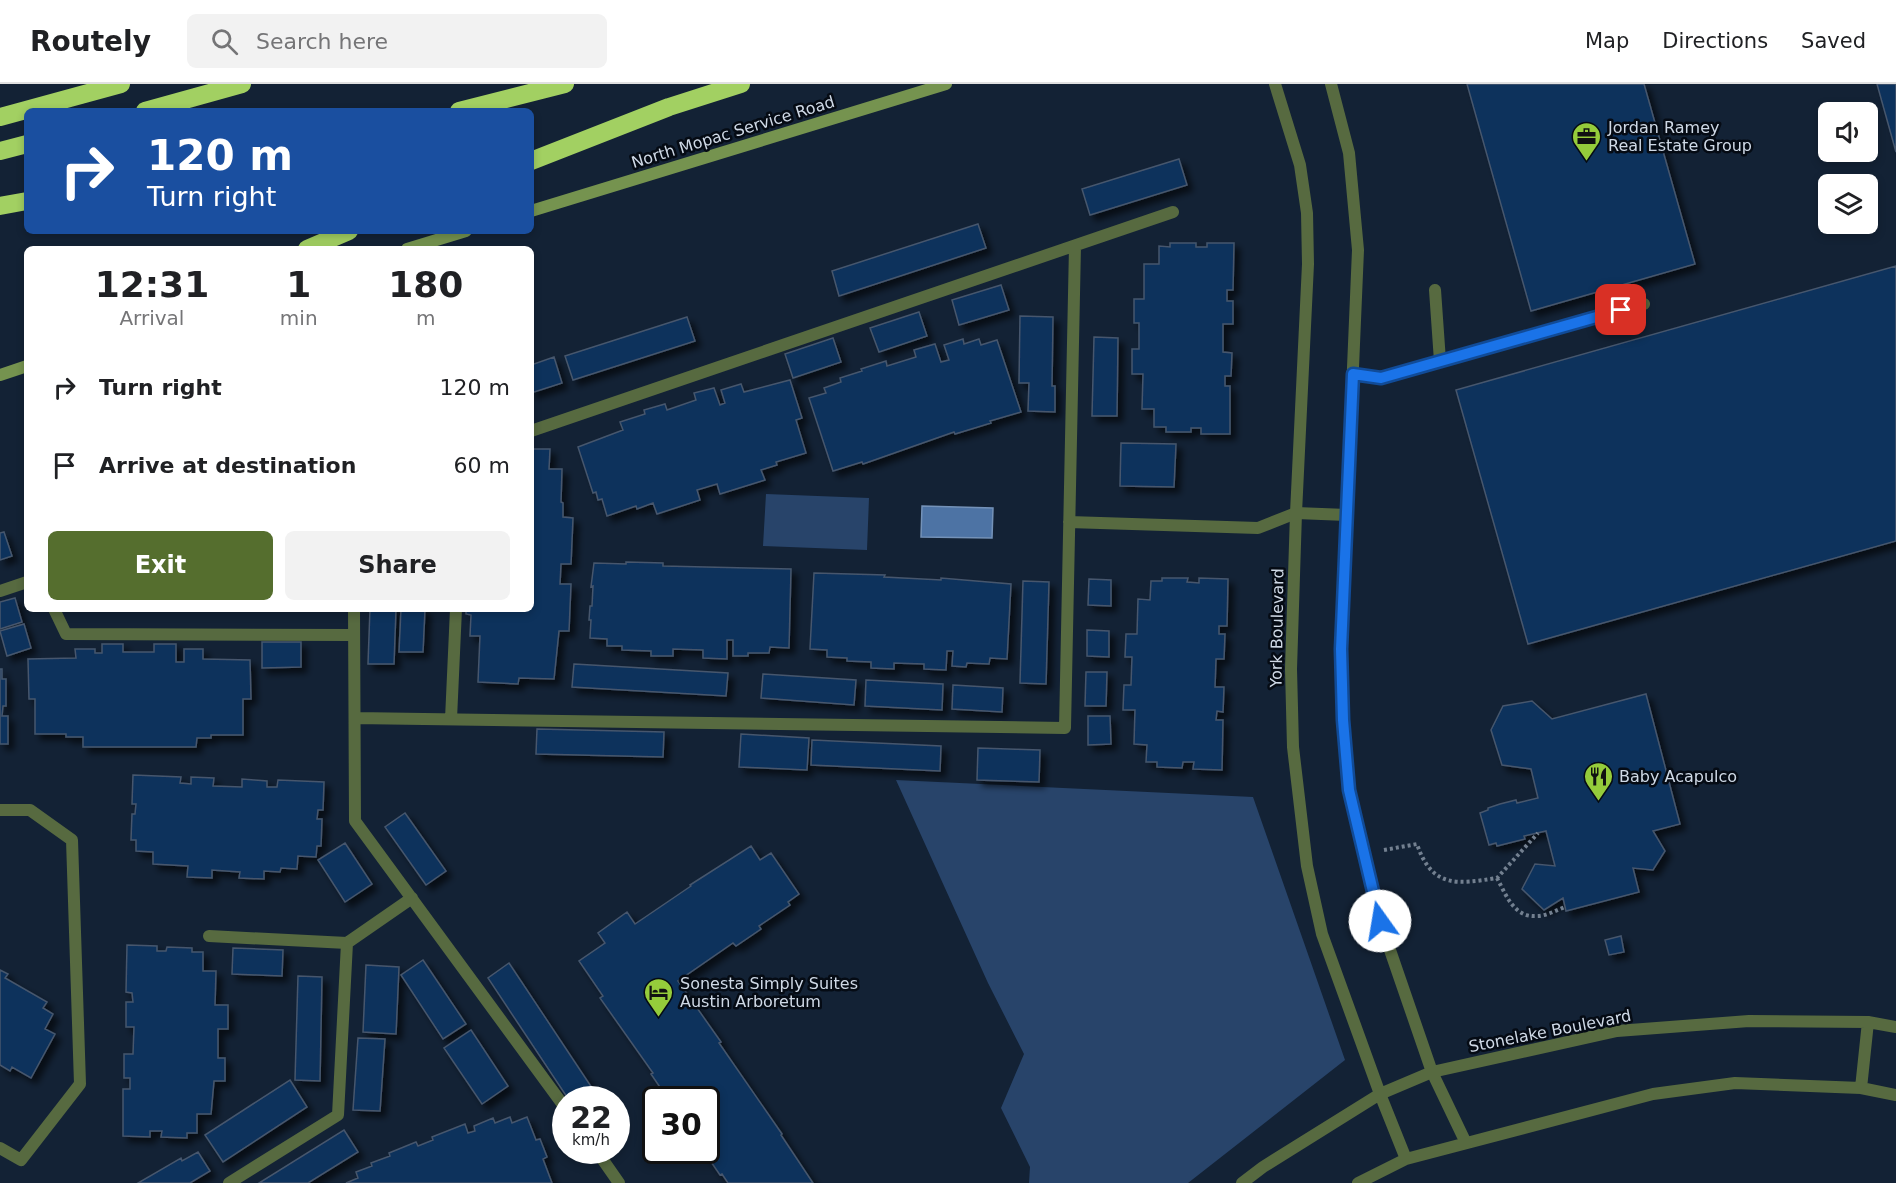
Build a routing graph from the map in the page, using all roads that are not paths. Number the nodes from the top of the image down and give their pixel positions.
1 (121, 84) edge
2 (242, 84) edge
3 (565, 84) edge
4 (741, 84) edge
5 (946, 84) edge
6 (1275, 84) edge
7 (1331, 84) edge
8 (33, 108) edge
9 (156, 108) edge
10 (471, 108) edge
11 (24, 110) edge
12 (0, 117) edge
13 (24, 145) edge
14 (0, 152) edge
15 (534, 160) edge
16 (24, 202) edge
17 (0, 206) edge
18 (534, 210) edge
19 (1173, 212) dead end
20 (342, 234) edge
21 (456, 234) edge
22 (314, 246) edge
23 (417, 246) edge
24 (1075, 246) junction
25 (1435, 290) dead end
26 (1644, 304) dead end
27 (1440, 361) junction
28 (24, 367) edge
29 (1353, 374) junction
30 (0, 375) edge
31 (534, 430) edge
32 (1296, 513) junction
33 (1347, 516) junction
34 (1069, 522) junction
35 (24, 583) edge
36 (0, 591) edge
37 (55, 612) edge
38 (354, 612) edge
39 (456, 612) edge
40 (354, 635) junction
41 (355, 718) junction
42 (452, 719) junction
43 (0, 810) edge
44 (412, 898) junction
45 (209, 936) dead end
46 (347, 943) junction
47 (1868, 1022) junction
48 (1896, 1027) edge
49 (1432, 1072) junction
50 (1861, 1088) junction
51 (552, 1090) edge
52 (1380, 1094) junction
53 (1896, 1095) edge
54 (1466, 1143) junction
55 (0, 1148) edge
56 (1406, 1159) junction
57 (606, 1164) edge
58 (229, 1183) edge
59 (619, 1183) edge
60 (1242, 1183) edge
61 (1358, 1183) edge

1 - 8 highway
2 - 9 highway
3 - 10 highway
4 - 15 highway
5 - 18 main road, North Mopac Service Road
6 - 32 street, York Boulevard
7 - 29 street
11 - 12 highway
13 - 14 highway
16 - 17 highway
19 - 24 street
20 - 22 highway
21 - 23 main road
24 - 31 street
24 - 34 street
25 - 27 street
26 - 27 street
27 - 29 street
28 - 30 main road
29 - 33 street
32 - 33 street
32 - 34 street
32 - 52 street, York Boulevard
33 - 49 street
34 - 42 street
35 - 36 street
37 - 40 street
38 - 40 street
39 - 42 street
40 - 41 street
41 - 42 street
41 - 44 street
43 - 55 street
44 - 46 street
44 - 51 street
45 - 46 street
46 - 58 street
47 - 48 street, Stonelake Boulevard
47 - 49 street, Stonelake Boulevard
47 - 50 street
49 - 52 street, Stonelake Boulevard
49 - 54 street
50 - 53 street
50 - 54 street
52 - 56 street, York Boulevard
52 - 60 street, Stonelake Boulevard
54 - 56 street
56 - 61 street
57 - 59 street

